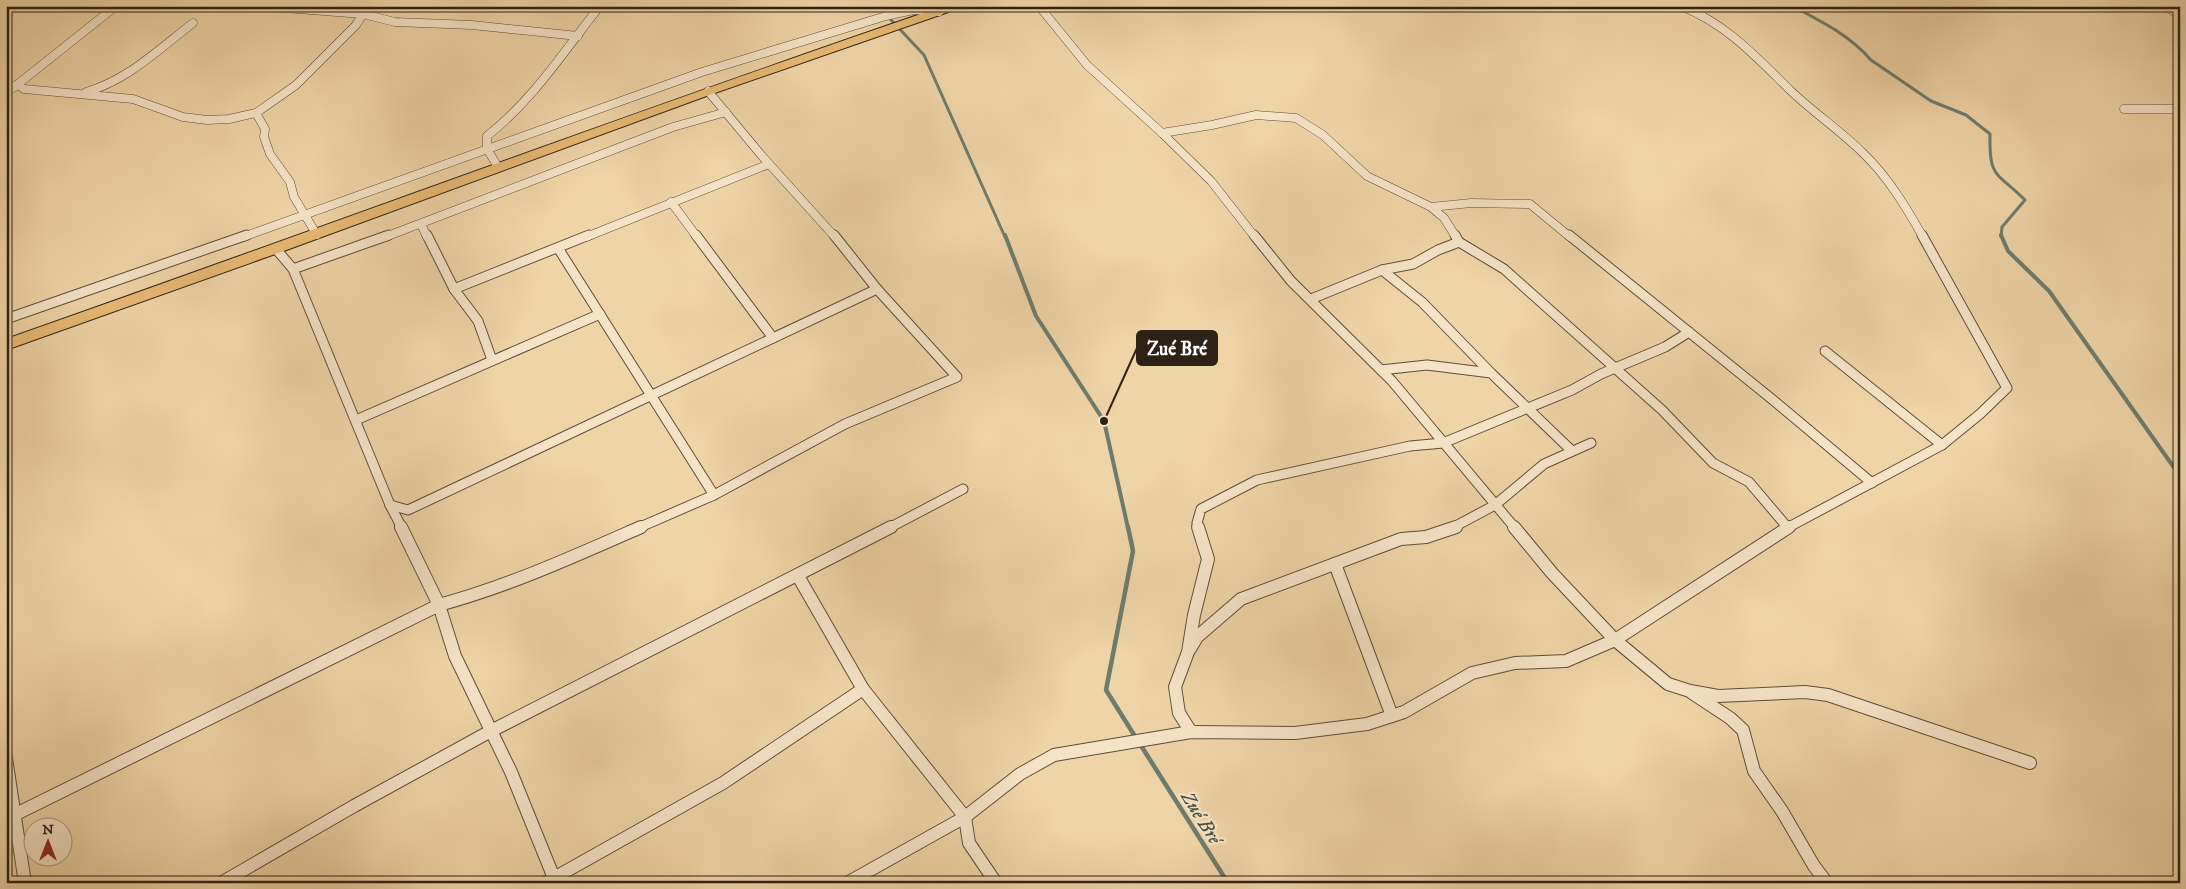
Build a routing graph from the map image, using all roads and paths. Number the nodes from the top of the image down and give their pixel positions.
1 (116, 6) edge
2 (259, 6) edge
3 (600, 6) edge
4 (956, 6) edge
5 (1039, 6) edge
6 (1681, 6) edge
7 (2163, 6) edge
8 (939, 12) junction
9 (363, 14) junction
10 (2180, 14) edge
11 (193, 24) dead end
12 (578, 36) junction
13 (18, 85) junction
14 (6, 87) edge
15 (708, 91) junction
16 (70, 93) junction
17 (6, 94) edge
18 (2124, 109) dead end
19 (2180, 109) edge
20 (726, 112) junction
21 (256, 113) junction
22 (1162, 132) junction
23 (487, 149) junction
24 (769, 164) junction
25 (498, 167) junction
26 (671, 202) junction
27 (1431, 207) junction
28 (305, 215) junction
29 (421, 224) junction
30 (317, 235) junction
31 (1459, 242) junction
32 (558, 248) junction
33 (276, 249) junction
34 (293, 269) junction
35 (1382, 270) junction
36 (454, 289) junction
37 (877, 289) junction
38 (1311, 299) junction
39 (600, 314) junction
40 (6, 319) edge
41 (1689, 332) junction
42 (773, 338) junction
43 (6, 345) edge
44 (1825, 352) dead end
45 (492, 360) junction
46 (1615, 369) junction
47 (1381, 370) junction
48 (1491, 372) junction
49 (651, 395) junction
50 (1528, 408) junction
51 (356, 420) junction
52 (1443, 443) junction
53 (1591, 443) dead end
54 (1942, 446) junction
55 (1572, 451) junction
56 (1872, 483) junction
57 (963, 489) dead end
58 (714, 495) junction
59 (390, 504) junction
60 (1495, 505) junction
61 (1788, 528) junction
62 (1335, 564) junction
63 (798, 576) junction
64 (439, 605) junction
65 (1615, 640) junction
66 (1188, 652) junction
67 (863, 689) junction
68 (1690, 691) junction
69 (1392, 716) junction
70 (490, 731) junction
71 (1191, 732) junction
72 (6, 758) edge
73 (2030, 763) dead end
74 (10, 817) edge
75 (965, 817) junction
76 (552, 881) edge
77 (25, 883) edge
78 (220, 883) edge
79 (847, 883) edge
80 (996, 883) edge
81 (1827, 883) edge

1 - 13 street
2 - 9 street
3 - 12 street
4 - 8 main road
5 - 22 street
6 - 54 street
7 - 10 street
8 - 15 main road
8 - 23 street
9 - 12 street
9 - 21 street
11 - 16 street
12 - 23 street
13 - 14 street
13 - 16 street
13 - 17 street
15 - 20 street
15 - 25 main road
16 - 21 street
18 - 19 street
20 - 24 street
20 - 29 street
21 - 28 street
22 - 27 street
22 - 38 street
23 - 25 street
23 - 28 street
24 - 26 street
24 - 37 street
25 - 30 main road
26 - 32 street
26 - 42 street
27 - 31 street
27 - 41 street
28 - 30 street
28 - 40 street
29 - 34 street
29 - 36 street
30 - 33 main road
31 - 35 street
31 - 46 street
32 - 36 street
32 - 39 street
33 - 34 street
33 - 43 main road
34 - 51 street
35 - 38 street
35 - 48 street
36 - 45 street
37 - 42 street
37 - 58 street
38 - 47 street
39 - 45 street
39 - 49 street
41 - 46 street
41 - 56 street
42 - 49 street
44 - 54 street
45 - 51 street
46 - 50 street
46 - 61 street
47 - 48 street
47 - 52 street
48 - 50 street
49 - 58 street
49 - 59 street
50 - 52 street
50 - 55 street
51 - 59 street
52 - 60 street
52 - 66 street
53 - 55 street
54 - 56 street
55 - 60 street
56 - 61 street
57 - 63 street
58 - 64 street
59 - 64 street
60 - 62 street
60 - 65 street
61 - 65 street
62 - 66 street
62 - 69 street
63 - 67 street
63 - 70 street
64 - 70 street
64 - 74 street
65 - 68 street
65 - 69 street
66 - 71 street
67 - 75 street
67 - 76 street
68 - 73 street
68 - 81 street
69 - 71 street
70 - 76 street
70 - 78 street
71 - 75 street
72 - 74 street
74 - 77 street
75 - 79 street
75 - 80 street

